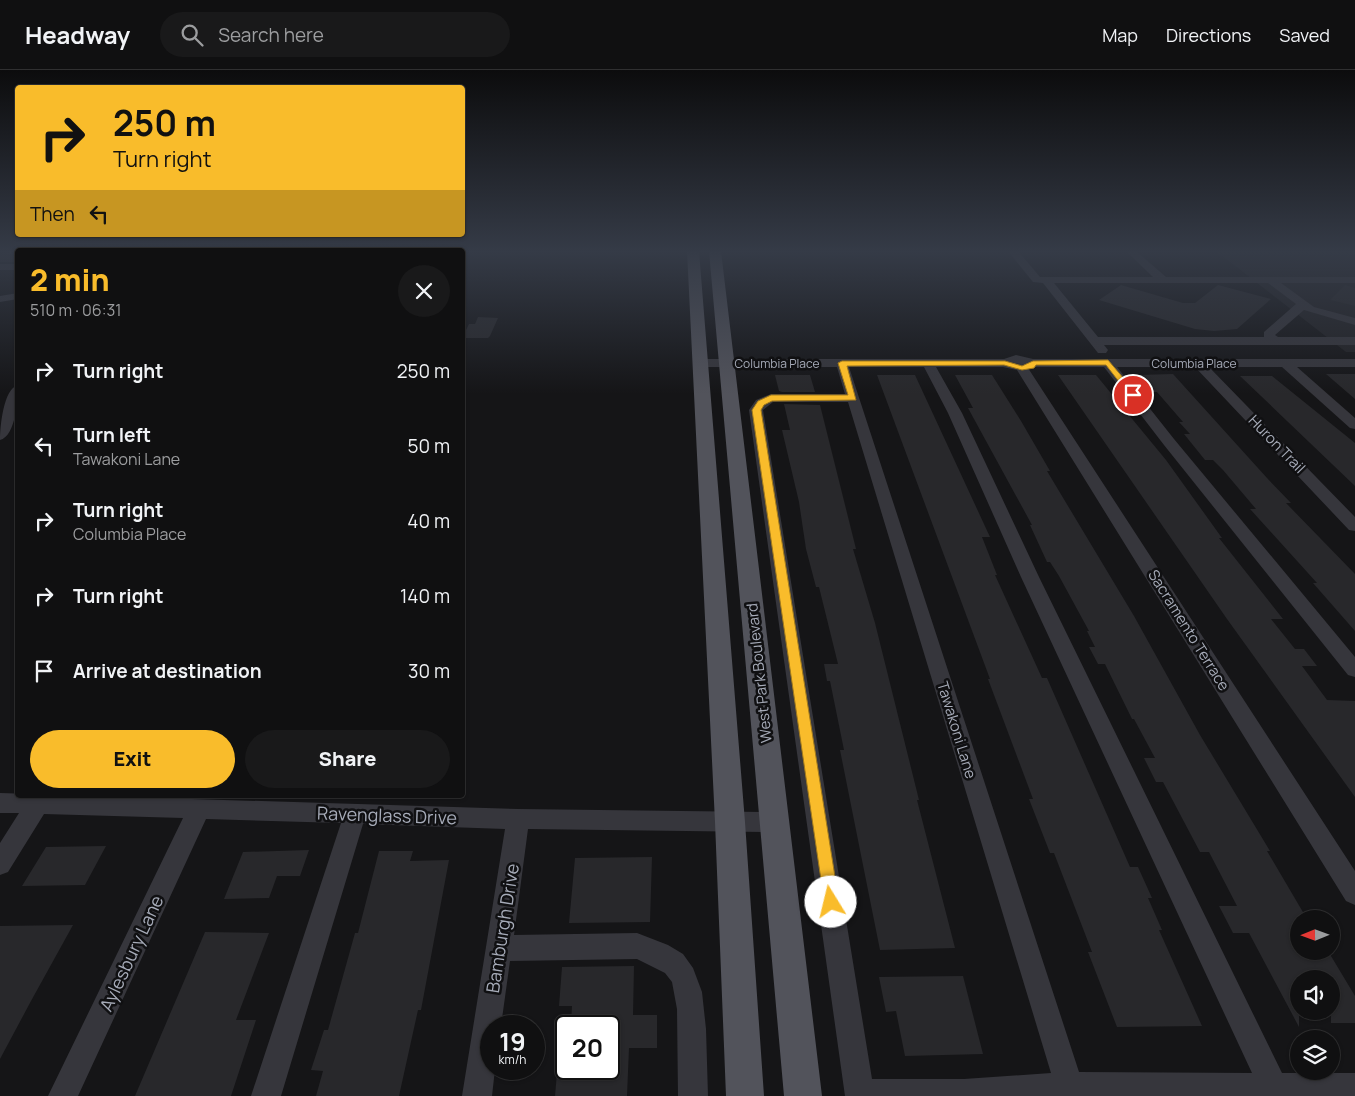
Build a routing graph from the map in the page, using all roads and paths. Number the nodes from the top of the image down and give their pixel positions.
1 (696, 299) edge
2 (720, 299) edge
3 (1061, 299) edge
4 (1294, 299) edge
5 (1302, 305) junction
6 (1355, 322) edge
7 (1275, 341) junction
8 (1355, 341) edge
9 (1095, 342) junction
10 (699, 363) junction
11 (727, 363) junction
12 (842, 363) junction
13 (928, 363) junction
14 (1111, 363) junction
15 (1198, 363) junction
16 (1285, 363) junction
17 (1355, 363) edge
18 (1020, 365) junction
19 (15, 397) edge
20 (853, 398) junction
21 (1355, 425) edge
22 (0, 436) edge
23 (1355, 526) edge
24 (1355, 670) edge
25 (0, 803) edge
26 (38, 804) junction
27 (199, 809) junction
28 (355, 814) junction
29 (518, 819) junction
30 (730, 822) junction
31 (774, 822) junction
32 (0, 864) edge
33 (1355, 893) edge
34 (499, 948) junction
35 (1355, 1088) edge
36 (1070, 1091) edge
37 (1276, 1092) edge
38 (860, 1095) edge
39 (63, 1096) edge
40 (266, 1096) edge
41 (477, 1096) edge
42 (693, 1096) edge
43 (745, 1096) edge
44 (803, 1096) edge

1 - 10 main road
2 - 11 main road, West Park Boulevard
3 - 9 street
4 - 5 street
5 - 6 street
5 - 7 street
7 - 8 street
7 - 9 street
9 - 14 street
10 - 11 street, Columbia Place
10 - 30 main road
11 - 12 street, Columbia Place
11 - 31 main road, West Park Boulevard
12 - 13 street, Columbia Place
12 - 20 street, Tawakoni Lane
13 - 18 street, Columbia Place
13 - 37 street
14 - 15 street, Columbia Place
14 - 18 street, Columbia Place
14 - 24 street
15 - 16 street, Columbia Place
15 - 23 street, Huron Trail
16 - 17 street, Columbia Place
16 - 21 street
18 - 33 street, Sacramento Terrace
19 - 22 street
20 - 36 street, Tawakoni Lane
20 - 38 street
25 - 26 street, Ravenglass Drive
26 - 27 street, Ravenglass Drive
26 - 32 street
27 - 28 street, Ravenglass Drive
27 - 39 street, Aylesbury Lane
28 - 29 street, Ravenglass Drive
28 - 40 street
29 - 30 street, Ravenglass Drive
29 - 34 street, Bamburgh Drive
30 - 31 street, Ravenglass Drive
30 - 43 main road
31 - 44 main road, West Park Boulevard
34 - 41 street, Bamburgh Drive
34 - 42 street
35 - 37 street
36 - 37 street
36 - 38 street

